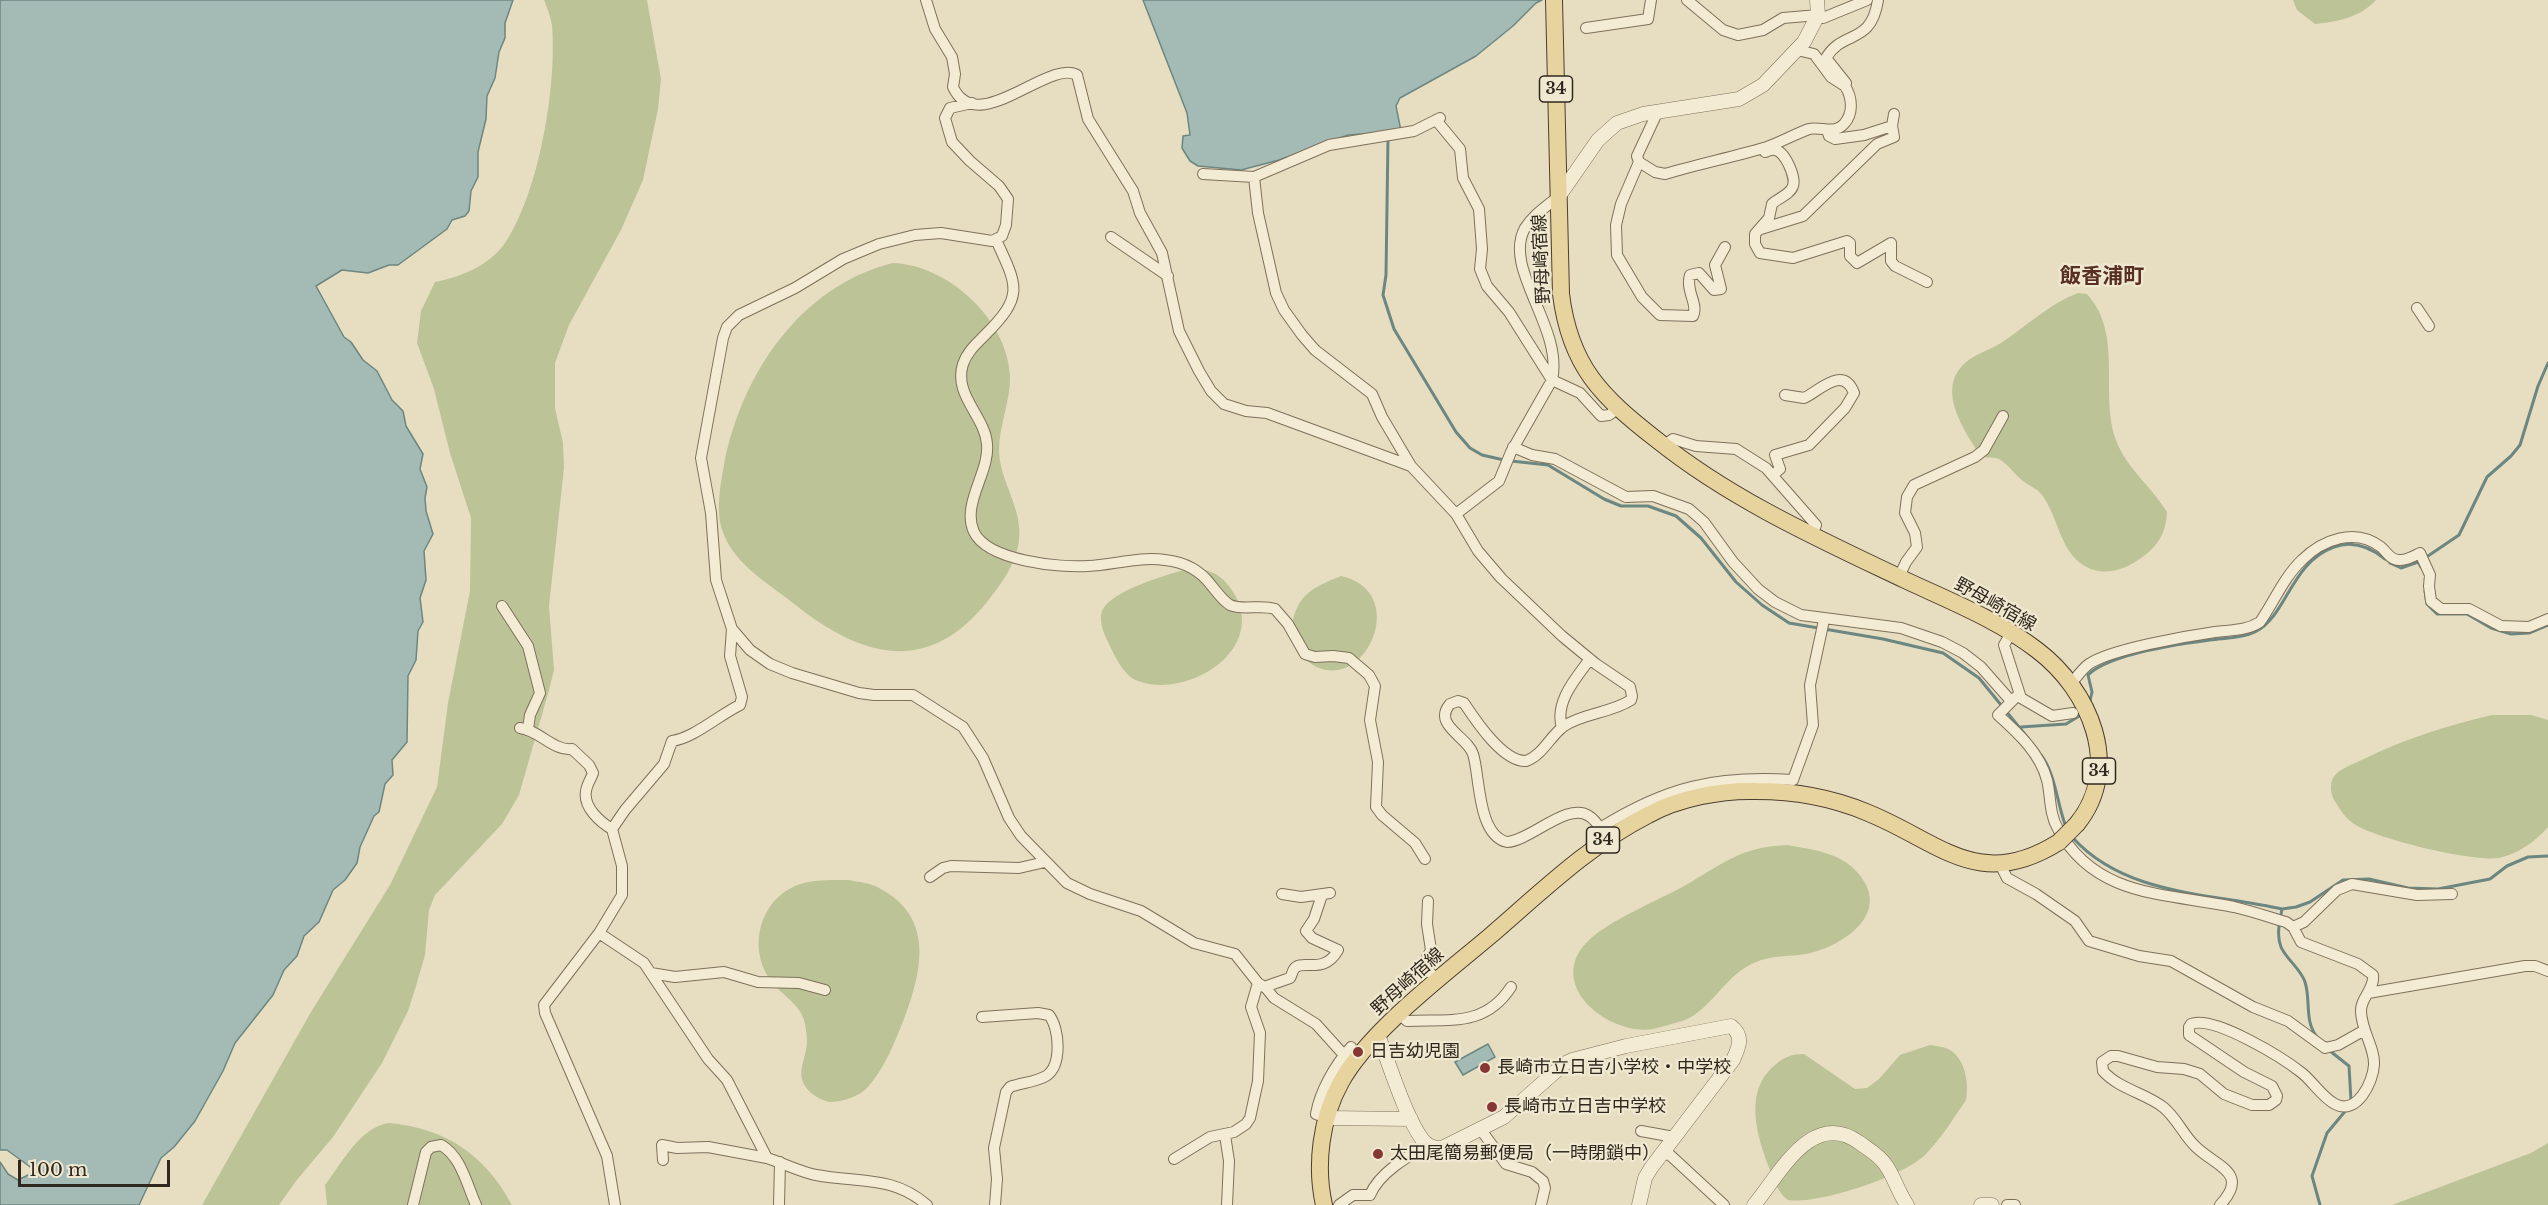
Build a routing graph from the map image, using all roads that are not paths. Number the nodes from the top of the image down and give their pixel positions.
1 (926, 0) edge
2 (1554, 0) edge
3 (1651, 0) edge
4 (1687, 0) edge
5 (1817, 0) edge
6 (1867, 0) edge
7 (1878, 0) edge
8 (1817, 16) junction
9 (1586, 28) dead end
10 (1797, 50) junction
11 (1845, 86) junction
12 (972, 103) junction
13 (1658, 111) junction
14 (1894, 114) dead end
15 (1892, 126) junction
16 (1827, 130) junction
17 (1728, 159) junction
18 (1638, 162) junction
19 (1203, 174) dead end
20 (1254, 177) junction
21 (1559, 196) junction
22 (1761, 229) junction
23 (1111, 237) dead end
24 (996, 240) junction
25 (1725, 247) dead end
26 (1168, 276) junction
27 (1927, 282) dead end
28 (2417, 308) dead end
29 (2429, 326) dead end
30 (1552, 380) junction
31 (1785, 395) dead end
32 (1617, 409) junction
33 (2003, 416) dead end
34 (1664, 446) junction
35 (1512, 450) junction
36 (1411, 466) junction
37 (1773, 475) junction
38 (1456, 514) junction
39 (1812, 536) junction
40 (1899, 577) junction
41 (502, 606) dead end
42 (2548, 619) edge
43 (1824, 620) junction
44 (732, 629) junction
45 (2011, 633) junction
46 (1590, 659) junction
47 (2070, 685) junction
48 (2013, 699) junction
49 (2082, 710) junction
50 (1562, 728) junction
51 (612, 829) junction
52 (1603, 833) junction
53 (1425, 859) dead end
54 (1045, 862) junction
55 (2000, 864) junction
56 (930, 877) dead end
57 (1282, 894) dead end
58 (2452, 894) dead end
59 (1428, 901) dead end
60 (2290, 925) junction
61 (599, 933) junction
62 (2548, 971) edge
63 (651, 973) junction
64 (1438, 981) junction
65 (1261, 985) junction
66 (1511, 987) dead end
67 (825, 990) dead end
68 (2368, 993) junction
69 (1400, 1014) junction
70 (982, 1017) dead end
71 (2363, 1031) junction
72 (1378, 1035) junction
73 (1327, 1118) junction
74 (1411, 1119) junction
75 (1480, 1130) junction
76 (1641, 1131) dead end
77 (1225, 1135) junction
78 (1674, 1137) junction
79 (1428, 1145) junction
80 (1661, 1155) junction
81 (767, 1158) junction
82 (1174, 1159) dead end
83 (663, 1160) dead end
84 (780, 1162) junction
85 (413, 1205) edge
86 (476, 1205) edge
87 (615, 1205) edge
88 (779, 1205) edge
89 (927, 1205) edge
90 (995, 1205) edge
91 (1227, 1205) edge
92 (1324, 1205) edge
93 (1339, 1205) edge
94 (1541, 1205) edge
95 (1639, 1205) edge
96 (1724, 1205) edge
97 (1754, 1205) edge
98 (1906, 1205) edge
99 (1981, 1205) edge
100 (1992, 1205) edge
101 (2007, 1205) edge
102 (2015, 1205) edge
103 (2220, 1205) edge

1 - 12 street
2 - 21 main road, 野母崎宿線 / 34
3 - 9 street
4 - 8 street
5 - 8 street
6 - 8 street
7 - 11 street
8 - 10 street, 野母崎宿線
10 - 11 street
10 - 13 street, 野母崎宿線
11 - 16 street
12 - 24 street
12 - 26 street
13 - 18 street
13 - 21 street, 野母崎宿線
14 - 15 street
15 - 16 street
15 - 22 street
16 - 17 street
17 - 18 street
17 - 22 street
18 - 25 street
19 - 20 street
20 - 30 street
20 - 36 street
21 - 30 street, 野母崎宿線
21 - 32 main road, 野母崎宿線 / 34
22 - 27 street
23 - 26 street
24 - 44 street
24 - 53 street
26 - 36 street
28 - 29 street
30 - 32 street
30 - 35 street, 野母崎宿線
31 - 37 street
32 - 34 main road, 野母崎宿線 / 34
33 - 40 street
34 - 37 street
34 - 39 main road, 野母崎宿線 / 34
35 - 38 street, 野母崎宿線
35 - 43 street
36 - 38 street
37 - 39 street
38 - 46 street, 34
39 - 40 main road, 野母崎宿線 / 34
40 - 45 main road, 野母崎宿線 / 34
41 - 51 street
42 - 47 street
43 - 48 street
43 - 52 street
44 - 51 street
44 - 54 street
45 - 47 main road, 野母崎宿線 / 34
45 - 48 street
46 - 50 street
46 - 50 street, 34
47 - 49 main road, 野母崎宿線 / 34
48 - 49 street
48 - 60 street
49 - 55 main road, 野母崎宿線 / 34, bridge
50 - 52 street, 34
51 - 61 street
52 - 55 main road, 野母崎宿線 / 34
52 - 64 main road, 野母崎宿線 / 34
54 - 56 street
54 - 65 street
55 - 71 street
57 - 65 street
58 - 60 street
59 - 64 street
60 - 68 street
61 - 63 street
61 - 87 street
62 - 68 street
63 - 67 street
63 - 81 street
64 - 69 main road, 野母崎宿線 / 34
65 - 73 street
65 - 77 street
66 - 69 street
68 - 71 street
69 - 72 main road, 野母崎宿線 / 34
70 - 90 street
71 - 103 street
72 - 73 main road, 野母崎宿線 / 34
72 - 74 street
73 - 74 street
73 - 92 main road, 野母崎宿線 / 34
74 - 79 street
75 - 78 street
75 - 79 street
75 - 94 street
76 - 78 street
77 - 82 street
77 - 91 street
78 - 80 street
79 - 93 street
80 - 95 street
80 - 96 street
81 - 83 street
81 - 84 street
84 - 88 street
84 - 89 street
85 - 86 street
97 - 98 street
99 - 100 street
101 - 102 street

